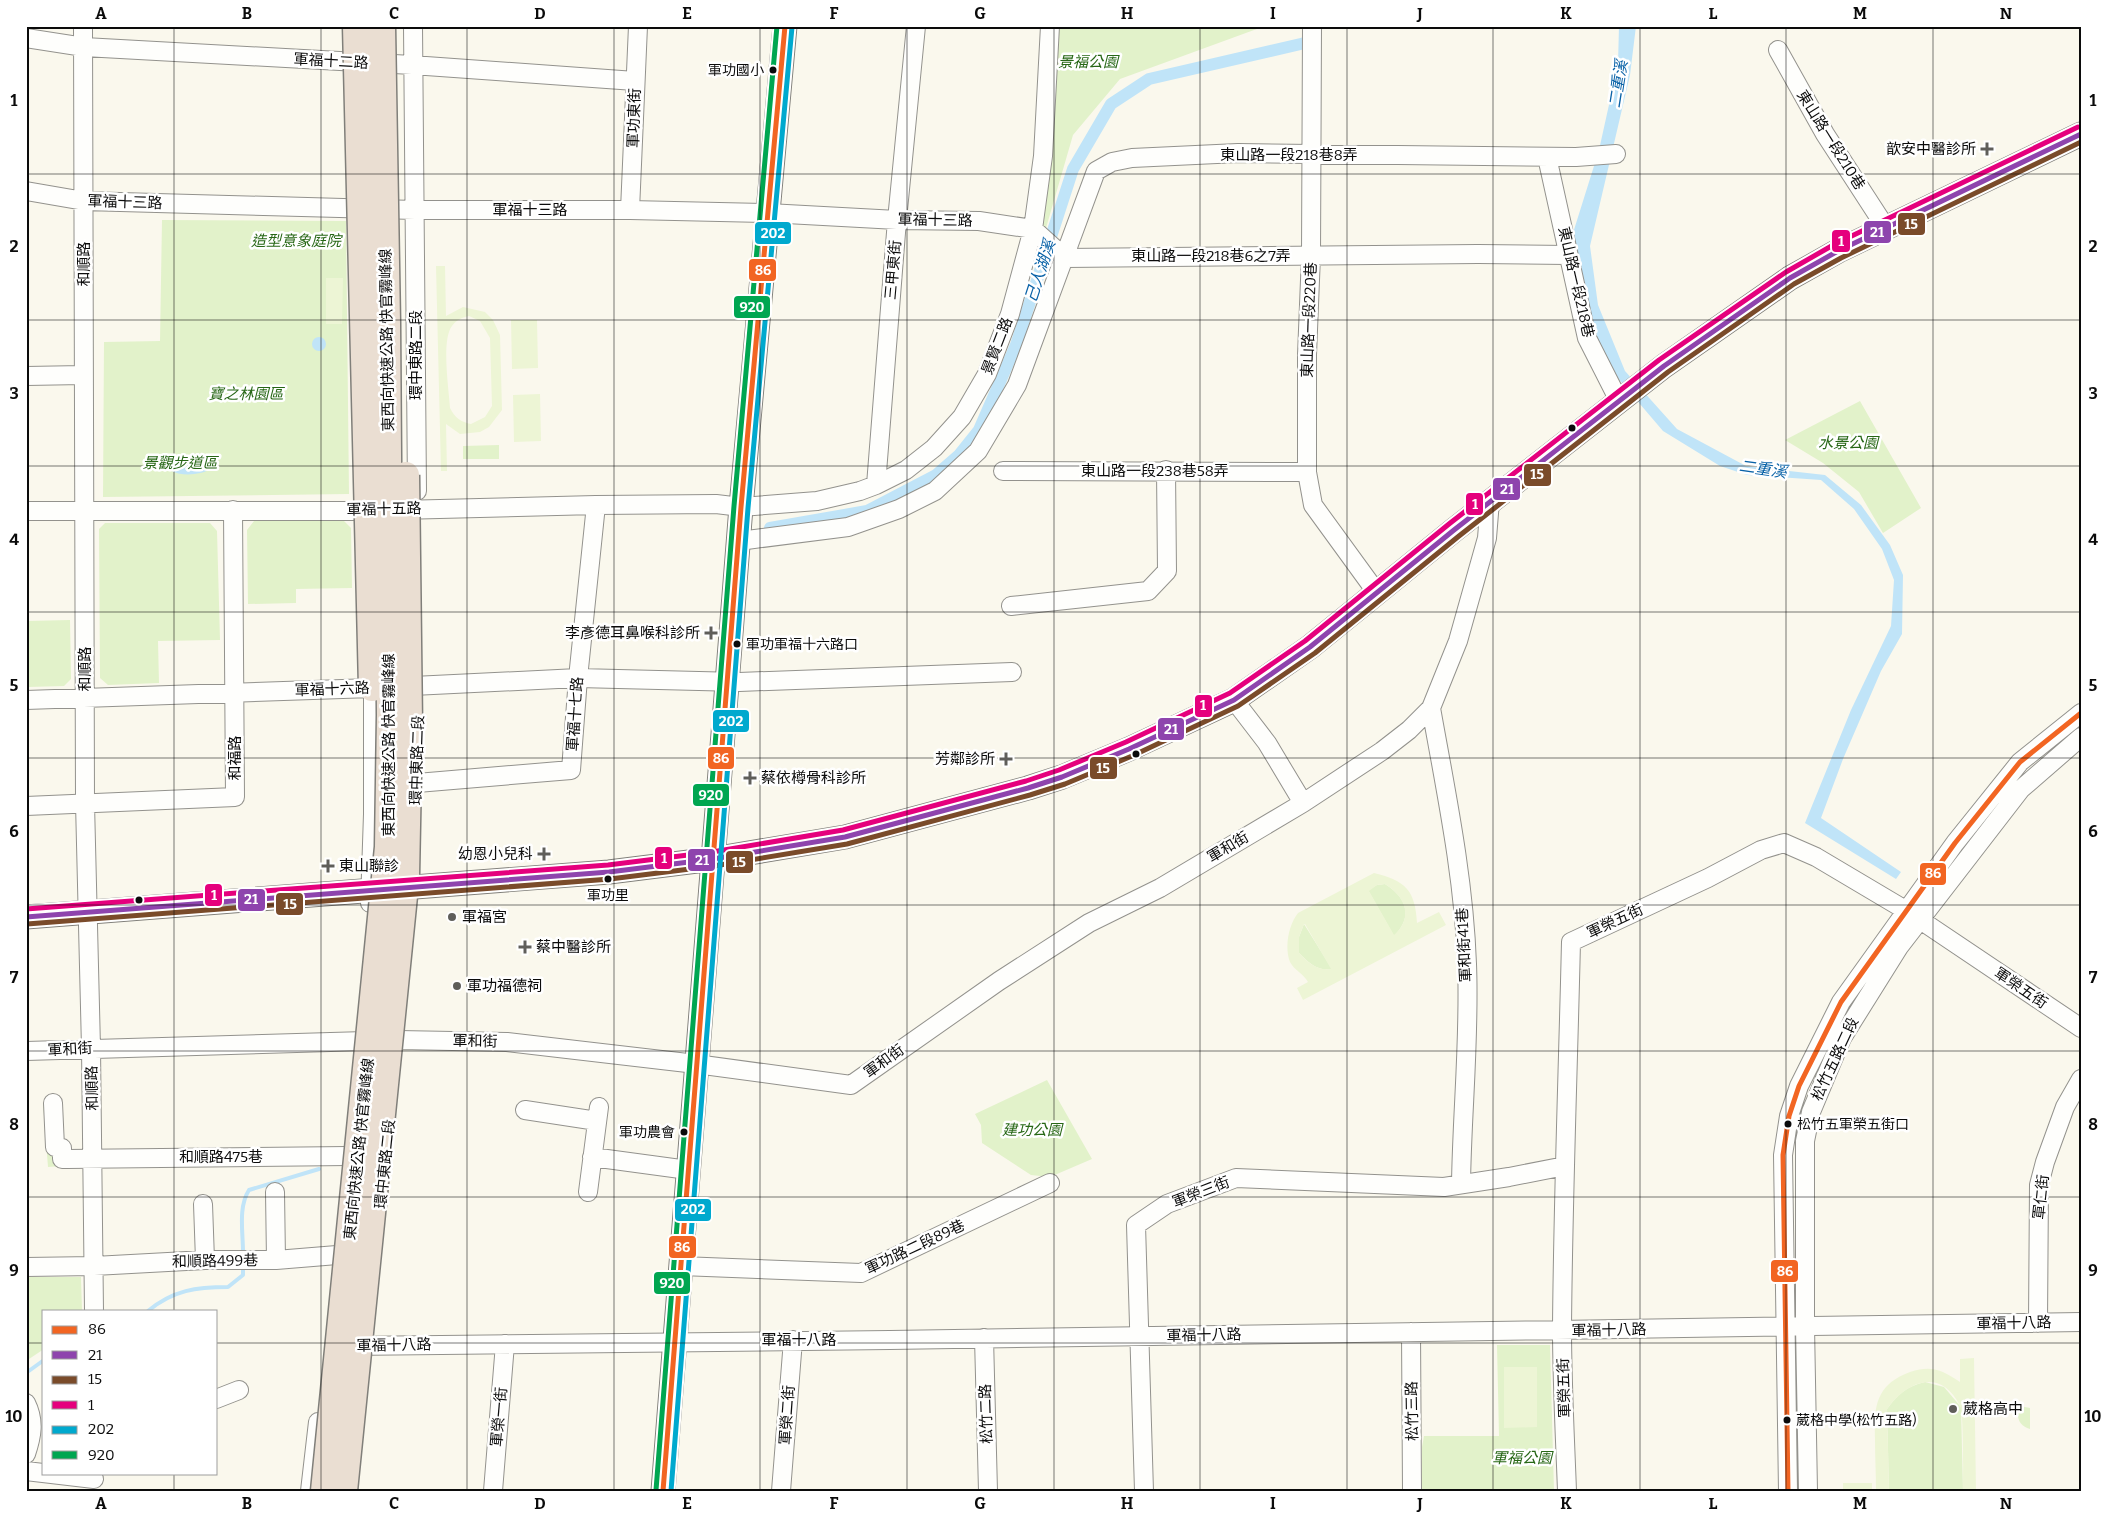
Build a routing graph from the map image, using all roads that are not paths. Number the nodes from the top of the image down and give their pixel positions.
1 (83, 26) edge
2 (356, 26) edge
3 (368, 26) edge
4 (382, 26) edge
5 (400, 26) edge
6 (413, 26) edge
7 (638, 26) edge
8 (785, 26) edge
9 (916, 26) edge
10 (1050, 26) edge
11 (1312, 26) edge
12 (26, 38) edge
13 (84, 47) junction
14 (1778, 50) dead end
15 (369, 64) junction
16 (412, 65) junction
17 (635, 81) junction
18 (2081, 134) edge
19 (1616, 154) dead end
20 (1310, 156) junction
21 (1547, 157) junction
22 (26, 191) edge
23 (84, 201) junction
24 (371, 208) junction
25 (415, 210) junction
26 (630, 210) junction
27 (768, 213) junction
28 (897, 220) junction
29 (1886, 228) junction
30 (1034, 229) junction
31 (1568, 255) junction
32 (1311, 256) junction
33 (1065, 257) junction
34 (26, 376) edge
35 (83, 376) junction
36 (1620, 401) junction
37 (1166, 470) junction
38 (1003, 471) dead end
39 (1307, 472) junction
40 (876, 484) junction
41 (1490, 501) junction
42 (596, 505) junction
43 (742, 507) junction
44 (417, 509) junction
45 (84, 510) junction
46 (233, 510) junction
47 (368, 510) junction
48 (26, 511) edge
49 (739, 542) junction
50 (1377, 593) junction
51 (1011, 606) dead end
52 (1012, 672) dead end
53 (578, 678) junction
54 (728, 681) junction
55 (420, 685) junction
56 (372, 688) junction
57 (235, 693) junction
58 (85, 697) junction
59 (26, 700) edge
60 (1234, 700) junction
61 (1431, 708) junction
62 (2081, 712) edge
63 (2081, 738) edge
64 (417, 783) junction
65 (85, 803) junction
66 (1303, 803) junction
67 (26, 806) edge
68 (713, 859) junction
69 (409, 882) junction
70 (370, 890) junction
71 (88, 912) junction
72 (1914, 915) junction
73 (26, 917) edge
74 (2081, 1028) edge
75 (399, 1040) junction
76 (357, 1041) junction
77 (91, 1048) junction
78 (26, 1051) edge
79 (696, 1064) junction
80 (2081, 1079) edge
81 (53, 1103) dead end
82 (525, 1110) dead end
83 (348, 1156) junction
84 (592, 1157) junction
85 (93, 1158) junction
86 (1565, 1166) junction
87 (688, 1170) junction
88 (1050, 1183) dead end
89 (1461, 1184) junction
90 (275, 1192) dead end
91 (588, 1192) dead end
92 (203, 1204) dead end
93 (337, 1255) junction
94 (206, 1260) junction
95 (276, 1260) junction
96 (94, 1266) junction
97 (681, 1266) junction
98 (26, 1267) edge
99 (94, 1310) edge
100 (2081, 1322) edge
101 (2038, 1323) junction
102 (1784, 1326) junction
103 (1805, 1326) junction
104 (1562, 1331) junction
105 (1411, 1332) junction
106 (1139, 1336) junction
107 (984, 1338) junction
108 (793, 1340) junction
109 (674, 1342) junction
110 (505, 1344) junction
111 (327, 1346) junction
112 (366, 1346) junction
113 (239, 1390) dead end
114 (218, 1398) edge
115 (26, 1403) edge
116 (26, 1454) edge
117 (26, 1471) edge
118 (42, 1473) edge
119 (46, 1474) edge
120 (94, 1481) edge
121 (310, 1491) edge
122 (324, 1491) edge
123 (344, 1491) edge
124 (350, 1491) edge
125 (357, 1491) edge
126 (493, 1491) edge
127 (663, 1491) edge
128 (781, 1491) edge
129 (988, 1491) edge
130 (1144, 1491) edge
131 (1412, 1491) edge
132 (1567, 1491) edge
133 (1788, 1491) edge
134 (1808, 1491) edge

1 - 13 street, 和順路
2 - 56 highway, bridge
3 - 15 street
4 - 122 highway, 東西向快速公路 快官霧峰線, bridge
5 - 69 highway, 東西向快速公路 快官霧峰線, bridge
6 - 16 street, 環中東路二段
7 - 17 street, 軍功東街
8 - 27 main road
9 - 28 street, 三甲東街
10 - 30 street, 景賢二路
11 - 20 street, 東山路一段220巷
12 - 13 street, 軍福十二路
13 - 15 street, 軍福十二路
13 - 23 street, 和順路
14 - 29 street, 東山路一段210巷
15 - 16 street, 軍福十二路
15 - 24 street
16 - 17 street, 軍福十二路
16 - 25 street, 環中東路二段
17 - 26 street, 軍功東街
18 - 29 main road
19 - 21 street, 東山路一段218巷8弄
20 - 21 street, 東山路一段218巷8弄
20 - 32 street, 東山路一段220巷
20 - 33 street, 東山路一段218巷8弄
21 - 31 street, 東山路一段218巷
22 - 23 street, 軍福十三路
23 - 24 street, 軍福十三路
23 - 35 street, 和順路
24 - 25 street, 軍福十三路
24 - 47 street
25 - 26 street, 軍福十三路
25 - 44 street, 環中東路二段
26 - 27 street, 軍福十三路
27 - 28 street, 軍福十三路
27 - 43 main road
28 - 30 street, 軍福十三路
28 - 40 street, 三甲東街
29 - 36 main road
30 - 33 street
30 - 40 street, 景賢二路
31 - 32 street, 東山路一段218巷6之7弄
31 - 36 street, 東山路一段218巷
32 - 33 street, 東山路一段218巷6之7弄
32 - 39 street, 東山路一段220巷
33 - 49 street, 東山路一段218巷8弄
34 - 35 street
35 - 45 street, 和順路
36 - 41 main road
37 - 38 street, 東山路一段238巷58弄
37 - 39 street, 東山路一段238巷58弄
37 - 51 street
39 - 50 street, 東山路一段220巷
40 - 43 street, 景賢二路
41 - 50 main road
41 - 61 street, 軍和街
42 - 43 street, 軍福十五路
42 - 44 street, 軍福十五路
42 - 53 street, 軍福十七路
43 - 49 main road
44 - 47 street, 軍福十五路
44 - 55 street, 環中東路二段
45 - 46 street, 軍福十五路
45 - 48 street, 軍福十五路
45 - 58 street, 和順路
46 - 47 street, 軍福十五路
46 - 57 street, 和福路
47 - 56 street
49 - 54 main road
50 - 60 main road
52 - 54 street, 軍福十六路
53 - 54 street, 軍福十六路
53 - 55 street, 軍福十六路
53 - 64 street, 軍福十七路
54 - 68 main road
55 - 56 street, 軍福十六路
55 - 64 street, 環中東路二段
56 - 57 street, 軍福十六路
56 - 70 street
57 - 58 street, 軍福十六路
57 - 65 street, 和福路
58 - 59 street, 軍福十六路
58 - 65 street, 和順路
60 - 66 street
60 - 68 main road
61 - 66 street, 軍和街
61 - 89 street, 軍和街41巷
62 - 72 street, 松竹五路二段
63 - 72 street, 松竹五路二段
64 - 69 street, 環中東路二段
65 - 67 street, 和福路
65 - 71 street, 和順路
66 - 79 street, 軍和街
68 - 69 main road
68 - 79 main road
69 - 70 main road
69 - 75 street, 環中東路二段
69 - 123 highway, 東西向快速公路 快官霧峰線, bridge
69 - 125 highway, bridge
70 - 71 main road
70 - 76 street
71 - 73 main road
71 - 77 street, 和順路
72 - 74 street, 軍榮五街
72 - 86 street, 軍榮五街
72 - 102 street, 松竹五路二段
72 - 103 street, 松竹五路二段
75 - 76 street, 軍和街
75 - 79 street, 軍和街
75 - 112 street, 環中東路二段
76 - 77 street, 軍和街
76 - 83 street
77 - 78 street, 軍和街
77 - 85 street, 和順路
79 - 87 main road
80 - 101 street, 軍仁街
81 - 85 street, 和順路475巷
82 - 84 street
83 - 85 street, 和順路475巷
83 - 93 street
84 - 87 street
84 - 91 street
85 - 96 street, 和順路
86 - 89 street, 軍榮三街
86 - 104 street, 軍榮五街
87 - 97 main road
88 - 97 street, 軍功路二段89巷
89 - 106 street, 軍榮三街
90 - 95 street
92 - 94 street
93 - 95 street, 和順路499巷
93 - 111 street
94 - 95 street, 和順路499巷
94 - 96 street, 和順路499巷
96 - 98 street, 和順路499巷
96 - 99 street, 和順路
97 - 109 main road
100 - 101 street, 軍福十八路
101 - 103 street, 軍福十八路
102 - 103 street, 軍福十八路
102 - 104 street, 軍福十八路
102 - 133 street, 松竹五路二段
103 - 134 street, 松竹五路二段
104 - 105 street, 軍福十八路
104 - 132 street, 軍榮五街
105 - 106 street, 軍福十八路
105 - 131 street, 松竹三路
106 - 107 street, 軍福十八路
106 - 130 street, 軍榮三街
107 - 108 street, 軍福十八路
107 - 129 street, 松竹二路
108 - 109 street, 軍福十八路
108 - 128 street, 軍榮二街
109 - 110 street, 軍福十八路
109 - 127 main road
110 - 112 street, 軍福十八路
110 - 126 street, 軍榮一街
111 - 112 street, 軍福十八路
111 - 121 street
112 - 124 street, 環中東路二段
113 - 114 street
115 - 116 street
117 - 118 street
119 - 120 street

